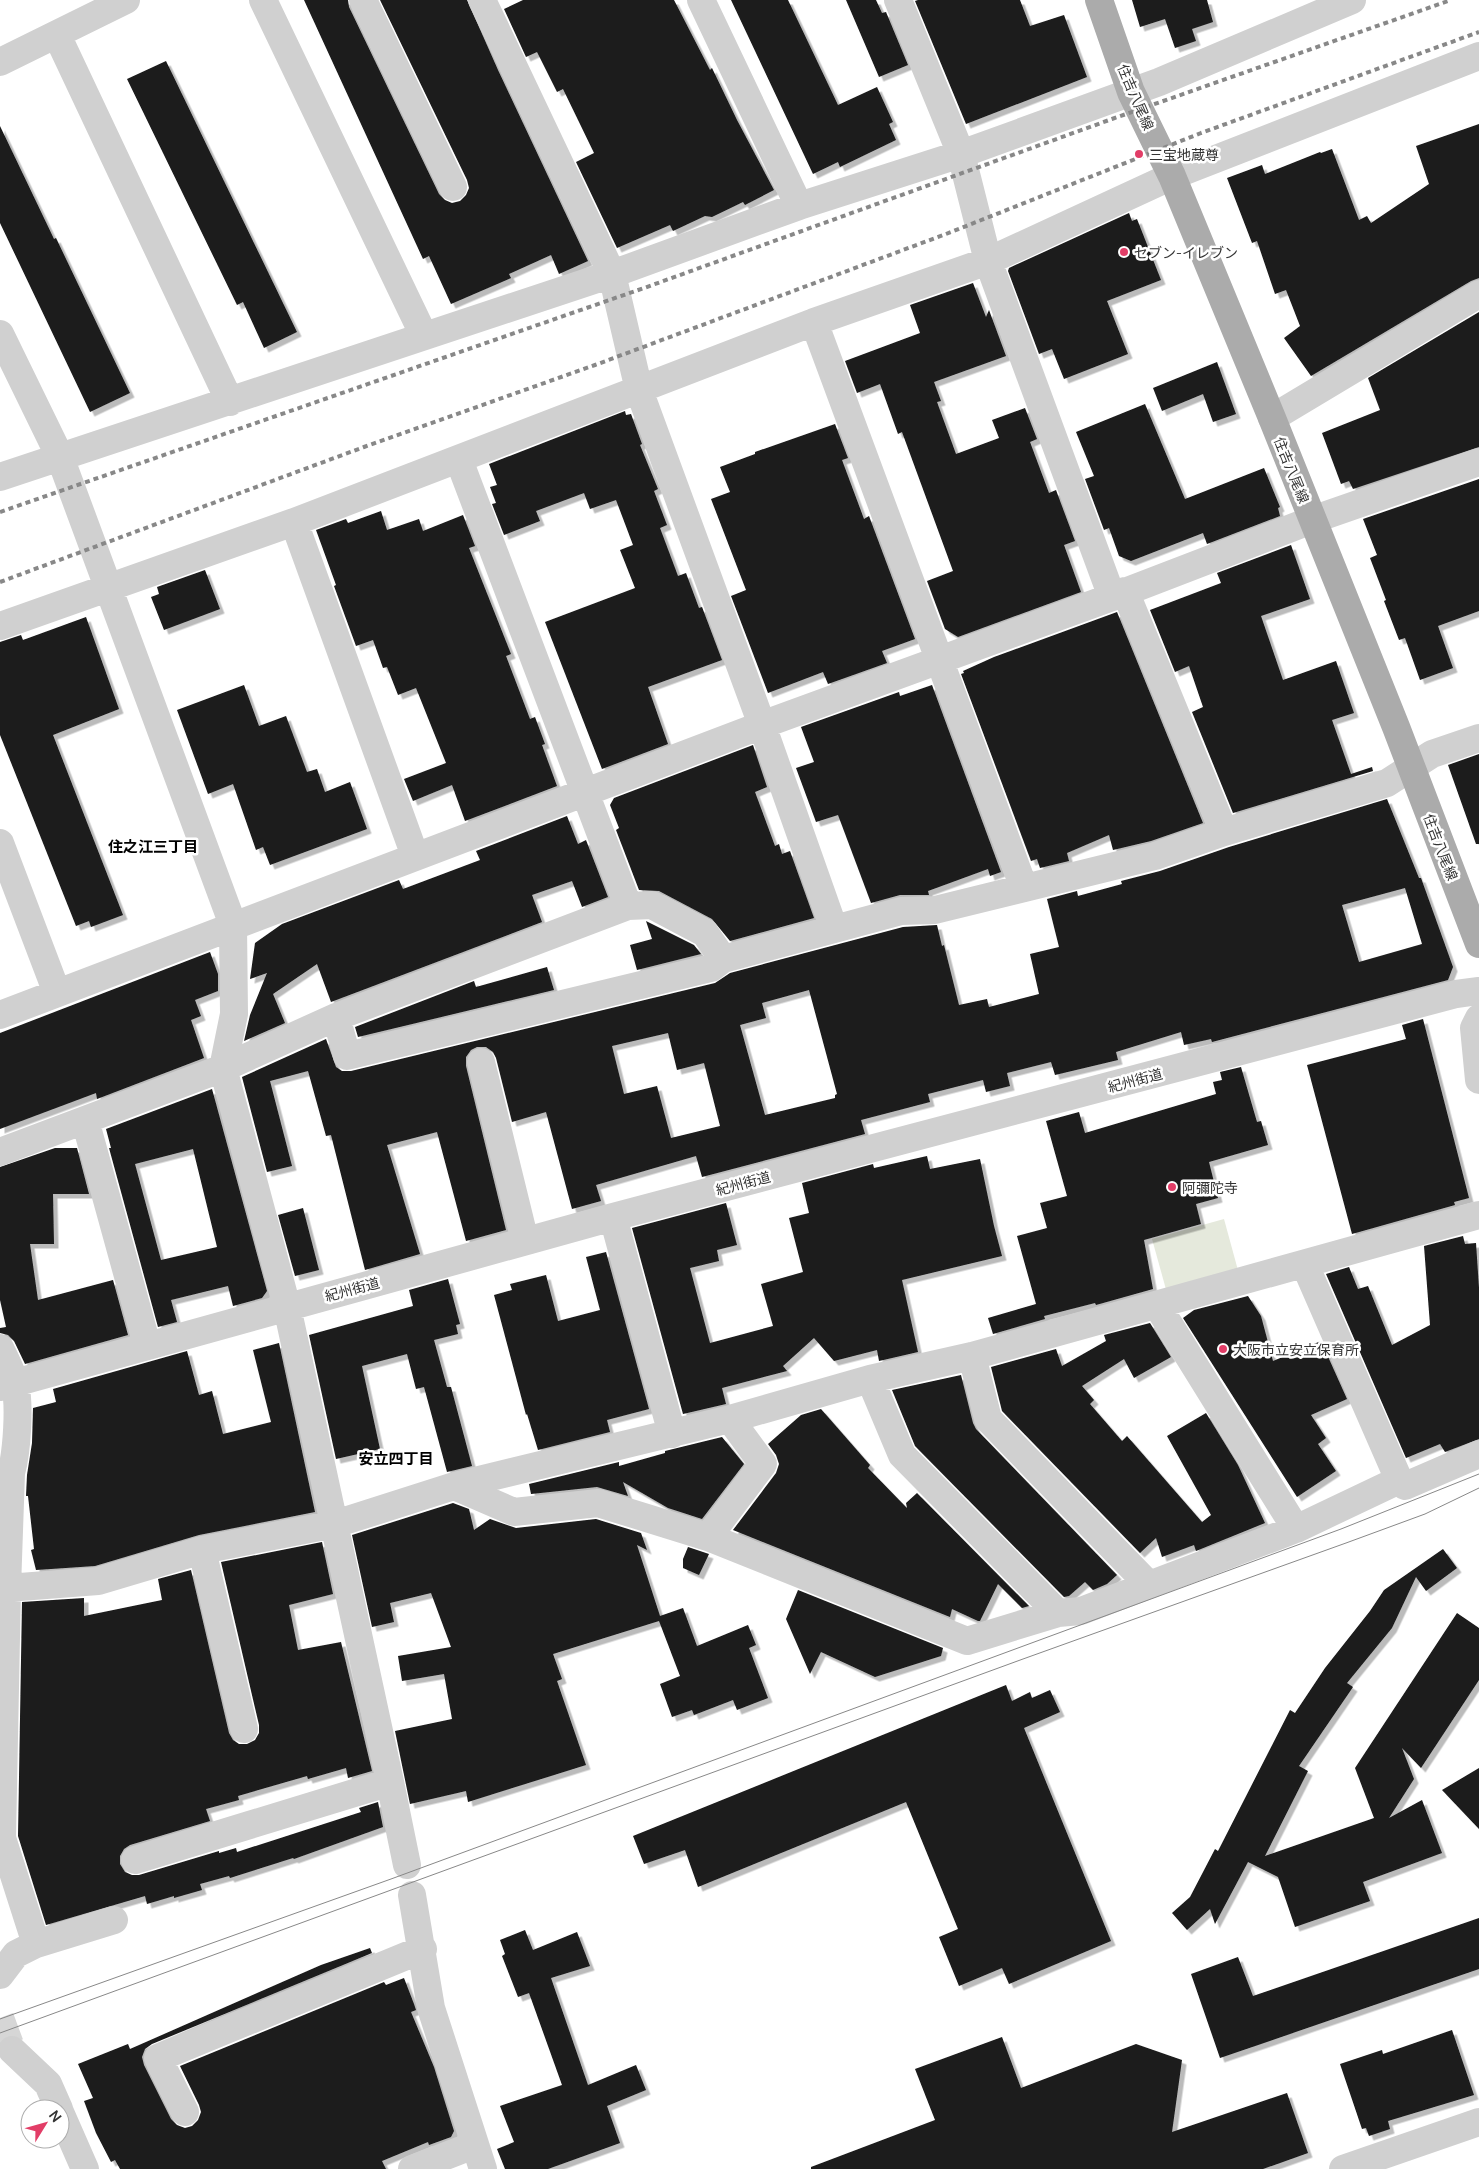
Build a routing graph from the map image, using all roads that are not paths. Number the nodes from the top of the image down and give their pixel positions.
1 (126, 0) edge
2 (264, 0) edge
3 (363, 0) edge
4 (482, 0) edge
5 (701, 0) edge
6 (898, 0) edge
7 (1099, 0) edge
8 (1336, 3) edge
9 (57, 35) junction
10 (1479, 56) edge
11 (0, 62) edge
12 (1131, 92) junction
13 (961, 154) junction
14 (1172, 176) junction
15 (453, 187) dead end
16 (799, 206) junction
17 (988, 261) junction
18 (612, 274) junction
19 (1479, 294) edge
20 (814, 322) junction
21 (0, 334) edge
22 (424, 336) junction
23 (639, 390) junction
24 (230, 402) junction
25 (1272, 418) junction
26 (60, 457) junction
27 (459, 460) junction
28 (1479, 462) edge
29 (0, 477) edge
30 (1312, 520) junction
31 (294, 522) junction
32 (109, 588) junction
33 (1118, 594) junction
34 (0, 626) edge
35 (940, 660) junction
36 (762, 725) junction
37 (1479, 738) edge
38 (1411, 768) junction
39 (584, 792) junction
40 (1224, 832) junction
41 (0, 843) edge
42 (415, 856) junction
43 (1024, 888) junction
44 (628, 906) junction
45 (233, 925) junction
46 (834, 929) junction
47 (1479, 944) edge
48 (723, 959) junction
49 (1479, 991) edge
50 (57, 993) junction
51 (0, 1015) edge
52 (336, 1017) junction
53 (1479, 1018) edge
54 (480, 1062) dead end
55 (223, 1068) junction
56 (1479, 1080) edge
57 (85, 1120) junction
58 (0, 1152) edge
59 (1479, 1215) edge
60 (612, 1217) junction
61 (525, 1241) junction
62 (1305, 1265) junction
63 (1157, 1305) junction
64 (287, 1306) junction
65 (148, 1345) junction
66 (0, 1348) edge
67 (972, 1356) junction
68 (870, 1379) junction
69 (8, 1385) edge
70 (730, 1419) junction
71 (672, 1434) junction
72 (1479, 1454) edge
73 (1399, 1480) junction
74 (454, 1486) junction
75 (335, 1524) junction
76 (1296, 1529) junction
77 (708, 1537) junction
78 (202, 1550) junction
79 (1149, 1585) junction
80 (7, 1588) junction
81 (1058, 1613) junction
82 (244, 1729) dead end
83 (390, 1782) junction
84 (135, 1860) dead end
85 (407, 1865) dead end
86 (412, 1894) dead end
87 (114, 1920) dead end
88 (36, 1944) junction
89 (422, 1949) junction
90 (0, 1975) edge
91 (12, 2050) tunnel mouth
92 (54, 2099) edge
93 (185, 2112) dead end
94 (1479, 2122) edge
95 (70, 2135) edge
96 (479, 2157) edge
97 (1351, 2167) edge
98 (85, 2169) edge
99 (412, 2169) edge

1 - 9 street
2 - 22 street
3 - 15 street
4 - 18 street
5 - 16 street
6 - 13 street
7 - 12 main road, 住吉八尾線
8 - 12 street
9 - 11 street
9 - 24 street
10 - 14 street
12 - 13 street
12 - 14 main road, 住吉八尾線
13 - 16 street
13 - 17 street
14 - 17 street
14 - 25 main road, 住吉八尾線
16 - 18 street
17 - 20 street
17 - 33 street
18 - 22 street
18 - 23 street
19 - 25 street
20 - 23 street
20 - 35 street
21 - 26 street
22 - 24 street
23 - 27 street
23 - 36 street
24 - 26 street
25 - 30 main road, 住吉八尾線
26 - 29 street
26 - 32 street
27 - 31 street
27 - 39 street
28 - 30 street
30 - 33 street
30 - 38 main road, 住吉八尾線
31 - 32 street
31 - 42 street
32 - 34 street
32 - 45 street
33 - 35 street
33 - 40 street
35 - 36 street
35 - 43 street
36 - 39 street
36 - 46 street
37 - 38 street
38 - 40 street
38 - 47 main road, 住吉八尾線
39 - 42 street
39 - 44 street
40 - 43 street
41 - 50 street
42 - 45 street
43 - 46 street
44 - 48 street
44 - 52 street
45 - 50 street
45 - 55 street
46 - 48 street
48 - 52 street
49 - 60 street, 紀州街道
50 - 51 street
52 - 55 street
53 - 56 street
54 - 61 street
55 - 57 street
55 - 64 street
57 - 58 street
57 - 65 street
59 - 62 street
60 - 61 street, 紀州街道
60 - 71 street
61 - 64 street, 紀州街道
62 - 63 street
62 - 73 street
63 - 67 street
63 - 76 street
64 - 65 street, 紀州街道
64 - 75 street
65 - 69 street, 紀州街道
66 - 69 street
67 - 68 street
67 - 79 street
68 - 70 street
68 - 81 street
69 - 80 street
70 - 71 street
70 - 77 street
71 - 74 street
72 - 73 street
73 - 76 street
74 - 75 street
74 - 77 street
75 - 78 street
75 - 83 street
76 - 79 street
77 - 81 street
78 - 80 street
78 - 82 street
79 - 81 street
80 - 88 street
83 - 84 street
83 - 85 street
86 - 89 street
87 - 88 street
88 - 90 street
89 - 93 street
89 - 96 street
91 - 92 street
94 - 97 street
95 - 98 street
96 - 99 street

